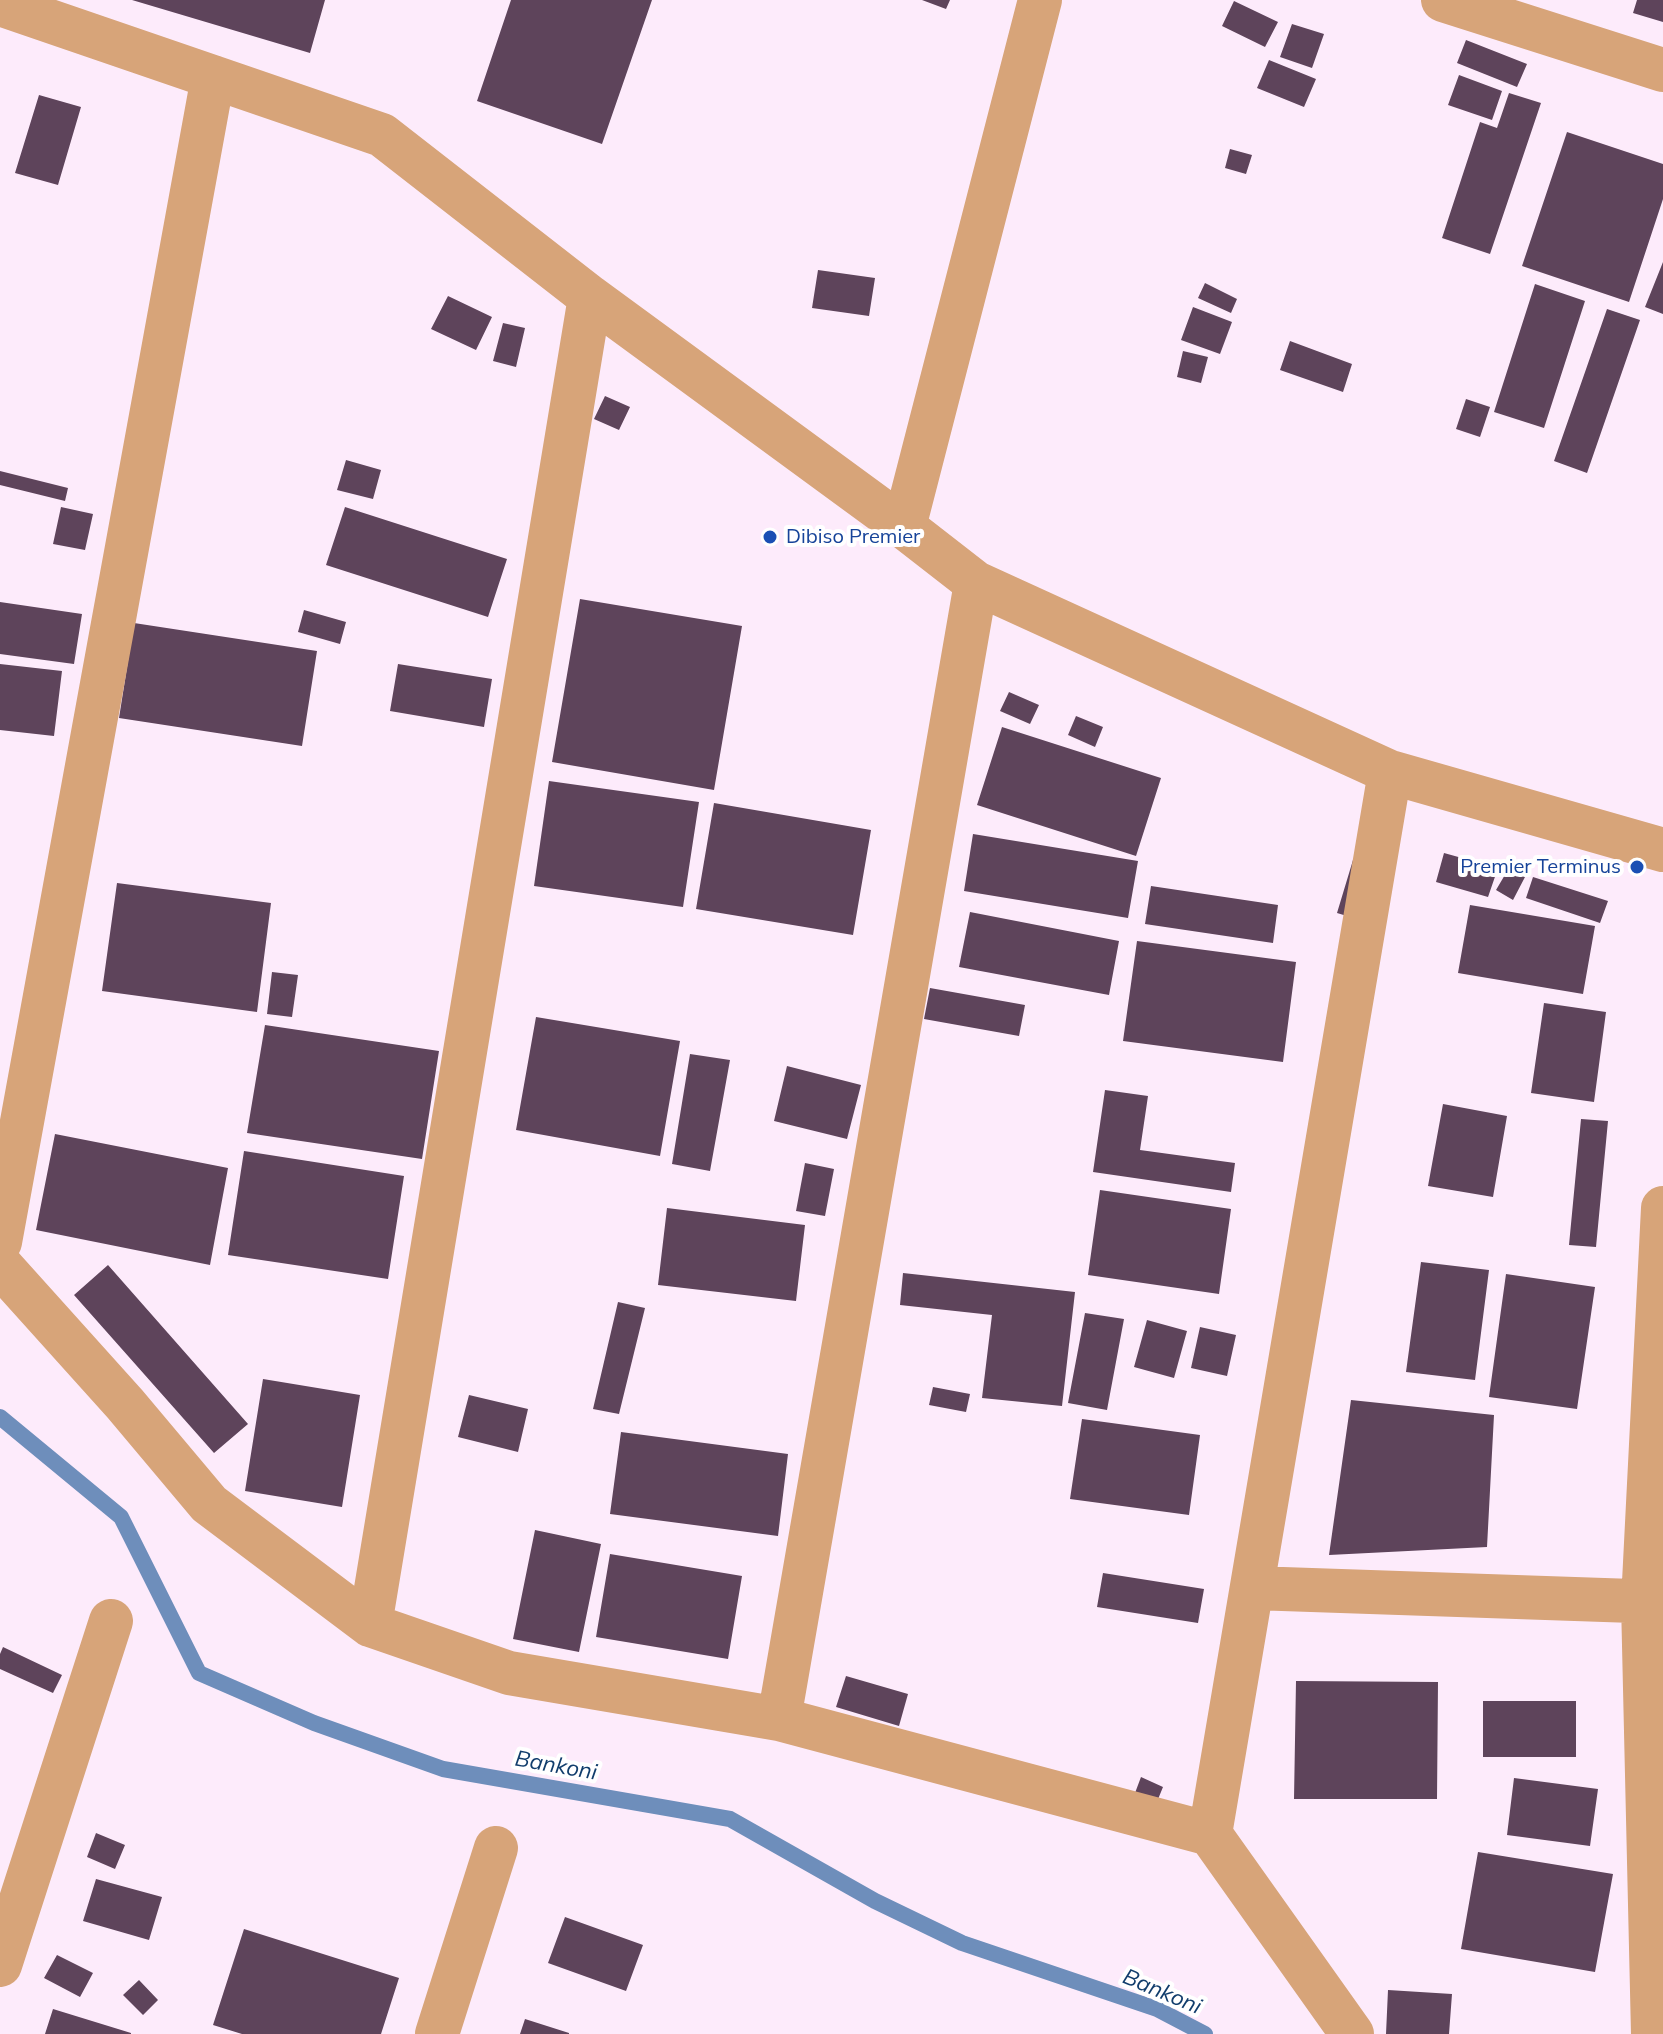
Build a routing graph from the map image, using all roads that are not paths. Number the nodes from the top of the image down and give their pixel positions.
1 (1040, 0) edge
2 (1443, 0) edge
3 (0, 4) edge
4 (1663, 70) edge
5 (213, 77) junction
6 (590, 297) junction
7 (904, 527) junction
8 (976, 583) junction
9 (1390, 772) junction
10 (1663, 850) edge
11 (1663, 1208) edge
12 (0, 1242) edge
13 (0, 1265) edge
14 (1253, 1588) junction
15 (1653, 1602) edge
16 (111, 1621) dead end
17 (370, 1625) junction
18 (779, 1719) junction
19 (1210, 1834) junction
20 (496, 1848) dead end
21 (0, 1965) edge
22 (437, 2034) edge
23 (1352, 2034) edge
24 (1653, 2034) edge

1 - 7 street
2 - 4 street
3 - 5 street
5 - 6 street
5 - 12 street
6 - 7 street
6 - 17 street
7 - 8 street
8 - 9 street
8 - 18 street
9 - 10 street
9 - 14 street
11 - 15 street
13 - 17 street
14 - 15 street
14 - 19 street
15 - 24 street
16 - 21 street
17 - 18 street
18 - 19 street
19 - 23 street
20 - 22 street

